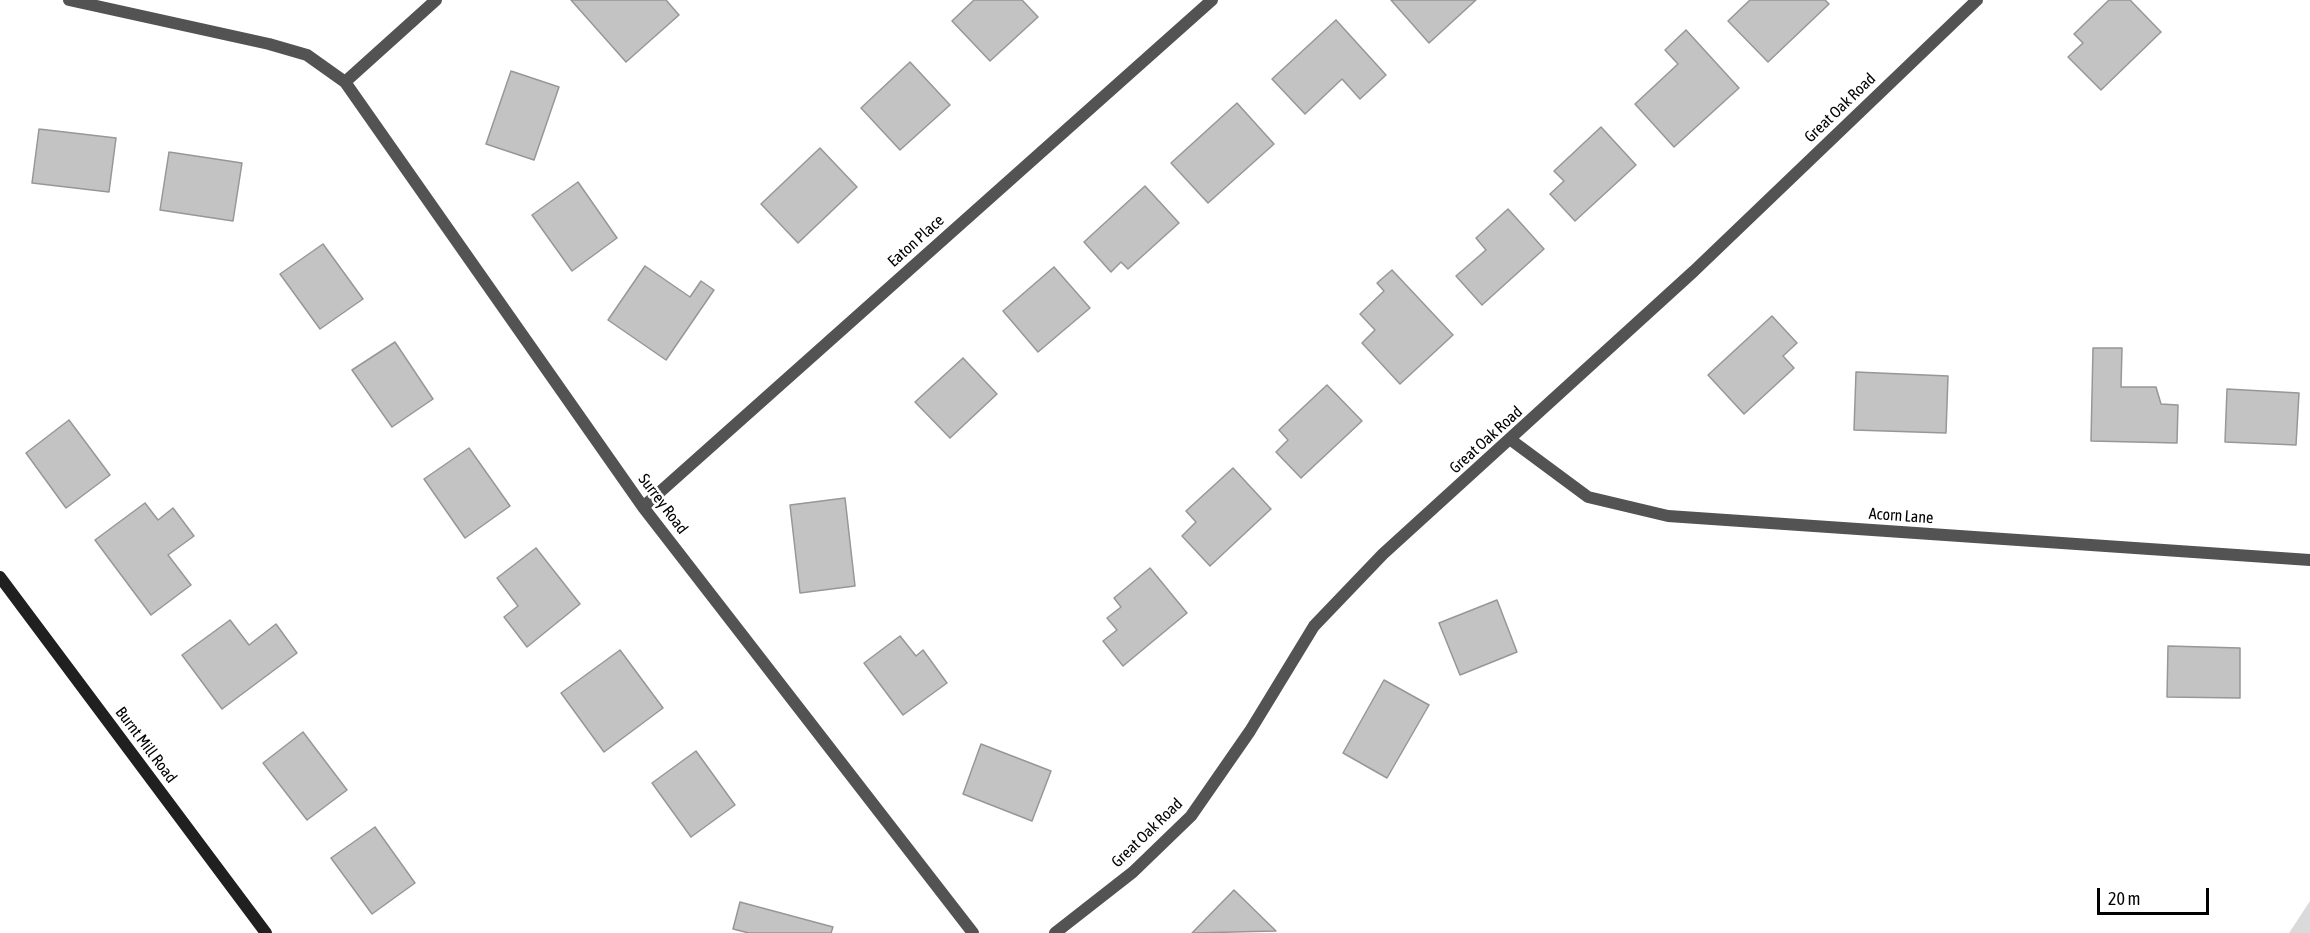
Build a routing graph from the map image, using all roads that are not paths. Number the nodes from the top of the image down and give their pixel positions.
1 (69, 0) edge
2 (436, 0) edge
3 (1212, 0) edge
4 (1977, 0) edge
5 (345, 82) junction
6 (1510, 440) junction
7 (643, 507) junction
8 (2310, 560) edge
9 (0, 577) edge
10 (266, 933) edge
11 (973, 933) edge
12 (1055, 933) edge

1 - 5 street, Surrey Road
2 - 5 street
3 - 7 street, Eaton Place
4 - 6 street, Great Oak Road
5 - 7 street, Surrey Road
6 - 8 street, Acorn Lane
6 - 12 street, Great Oak Road
7 - 11 street, Surrey Road
9 - 10 main road, Burnt Mill Road

